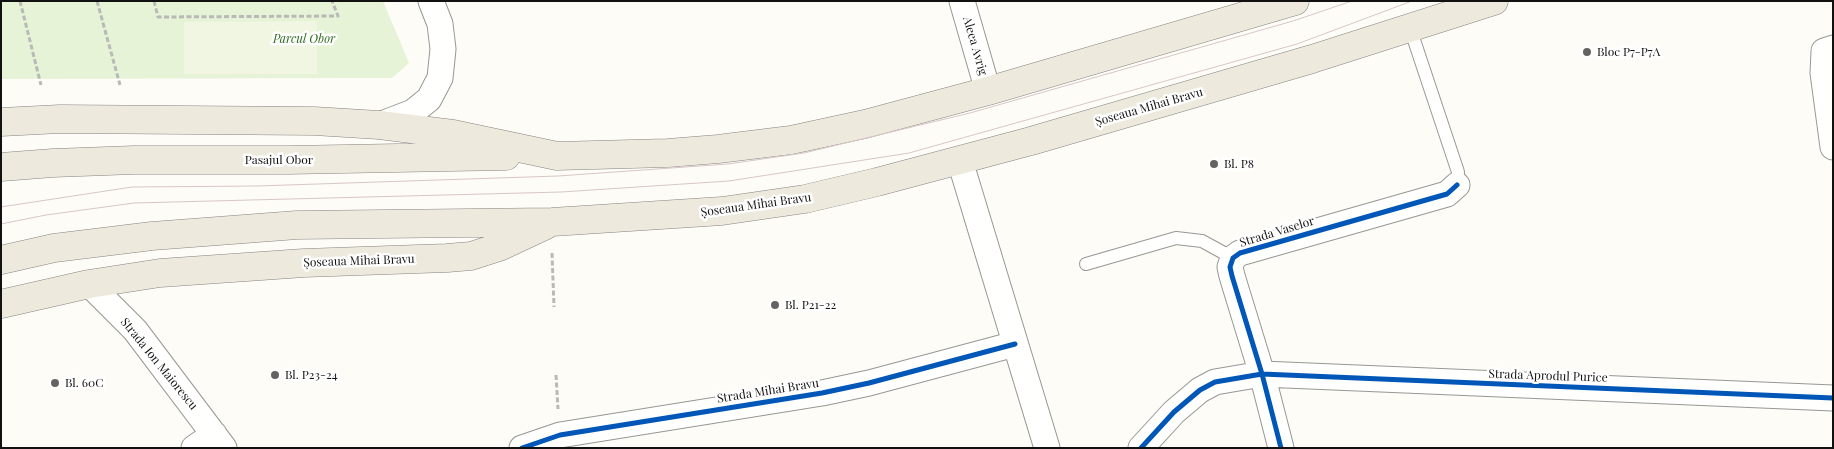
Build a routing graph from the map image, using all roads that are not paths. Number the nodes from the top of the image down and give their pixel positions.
1 (431, 1) edge
2 (962, 1) edge
3 (1295, 1) edge
4 (1494, 1) edge
5 (1410, 28) junction
6 (1829, 49) edge
7 (988, 91) junction
8 (1, 122) edge
9 (379, 125) junction
10 (1833, 147) edge
11 (557, 156) junction
12 (960, 161) junction
13 (1, 167) edge
14 (1457, 185) joint
15 (552, 222) junction
16 (1233, 258) junction
17 (1, 260) edge
18 (1086, 264) dead end
19 (89, 284) junction
20 (1, 304) edge
21 (1016, 344) junction
22 (1262, 374) junction
23 (1833, 398) edge
24 (219, 441) edge
25 (194, 448) edge
26 (522, 448) edge
27 (1046, 448) edge
28 (1141, 448) edge
29 (1281, 448) edge

1 - 9 street
2 - 7 street, Aleea Avrig
3 - 7 main road
4 - 5 main road, Șoseaua Mihai Bravu
5 - 12 main road, Șoseaua Mihai Bravu
5 - 14 lane
6 - 10 street
7 - 11 main road
8 - 9 main road
9 - 11 main road
11 - 13 main road, Pasajul Obor
12 - 15 main road, Șoseaua Mihai Bravu
12 - 21 street
14 - 16 street, Strada Vaselor
15 - 17 main road
15 - 19 main road, Șoseaua Mihai Bravu
16 - 18 lane
16 - 22 street, Strada Vaselor
19 - 20 main road, Șoseaua Mihai Bravu
19 - 24 street, Strada Ion Maiorescu
21 - 26 street, Strada Mihai Bravu
21 - 27 street
22 - 23 street, Strada Aprodul Purice
22 - 28 street, Strada Aprodul Purice
22 - 29 street, Strada Vaselor
24 - 25 street

